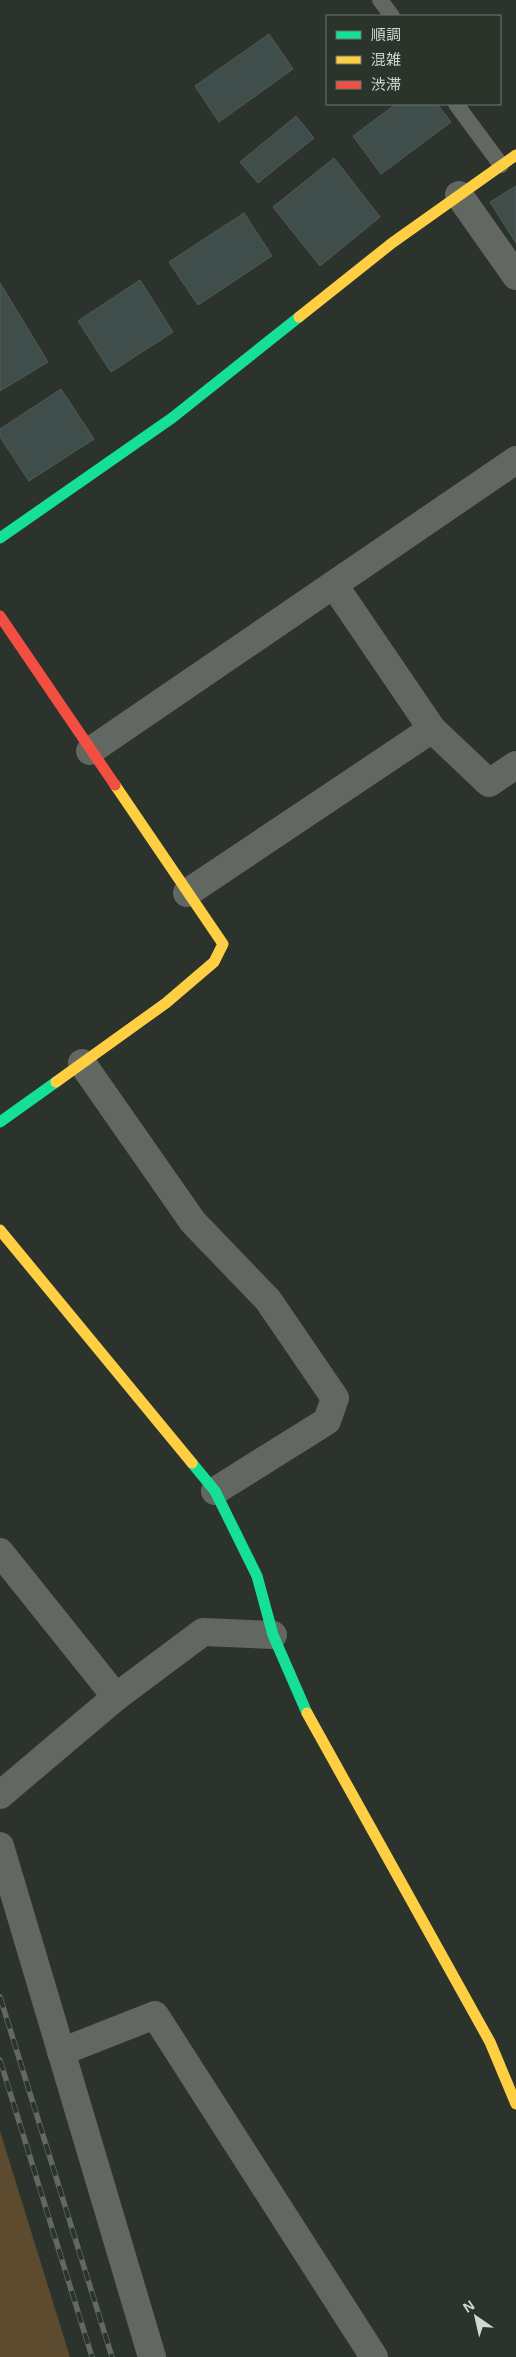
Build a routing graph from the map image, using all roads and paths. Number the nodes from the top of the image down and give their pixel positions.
1 (380, 0) edge
2 (391, 15) edge
3 (457, 105) edge
4 (516, 155) edge
5 (501, 165) junction
6 (459, 195) junction
7 (516, 276) edge
8 (516, 460) edge
9 (0, 538) edge
10 (334, 585) junction
11 (0, 616) edge
12 (432, 729) junction
13 (90, 751) junction
14 (516, 765) edge
15 (187, 893) junction
16 (82, 1063) junction
17 (1, 1119) edge
18 (0, 1230) edge
19 (215, 1491) junction
20 (0, 1552) edge
21 (274, 1635) junction
22 (116, 1697) junction
23 (0, 1795) edge
24 (0, 1846) edge
25 (61, 2052) junction
26 (516, 2104) edge
27 (152, 2357) edge
28 (374, 2357) edge

1 - 2 lane
3 - 5 lane
4 - 5 street
5 - 6 street
6 - 7 street
6 - 9 street
8 - 10 street
10 - 12 street
10 - 13 street
11 - 13 street
12 - 14 street
12 - 15 street
13 - 15 street
15 - 16 street
16 - 17 street
16 - 19 street
18 - 19 street
19 - 21 street
20 - 22 street
21 - 22 street
21 - 26 street
22 - 23 street
24 - 25 street
25 - 27 street
25 - 28 street

